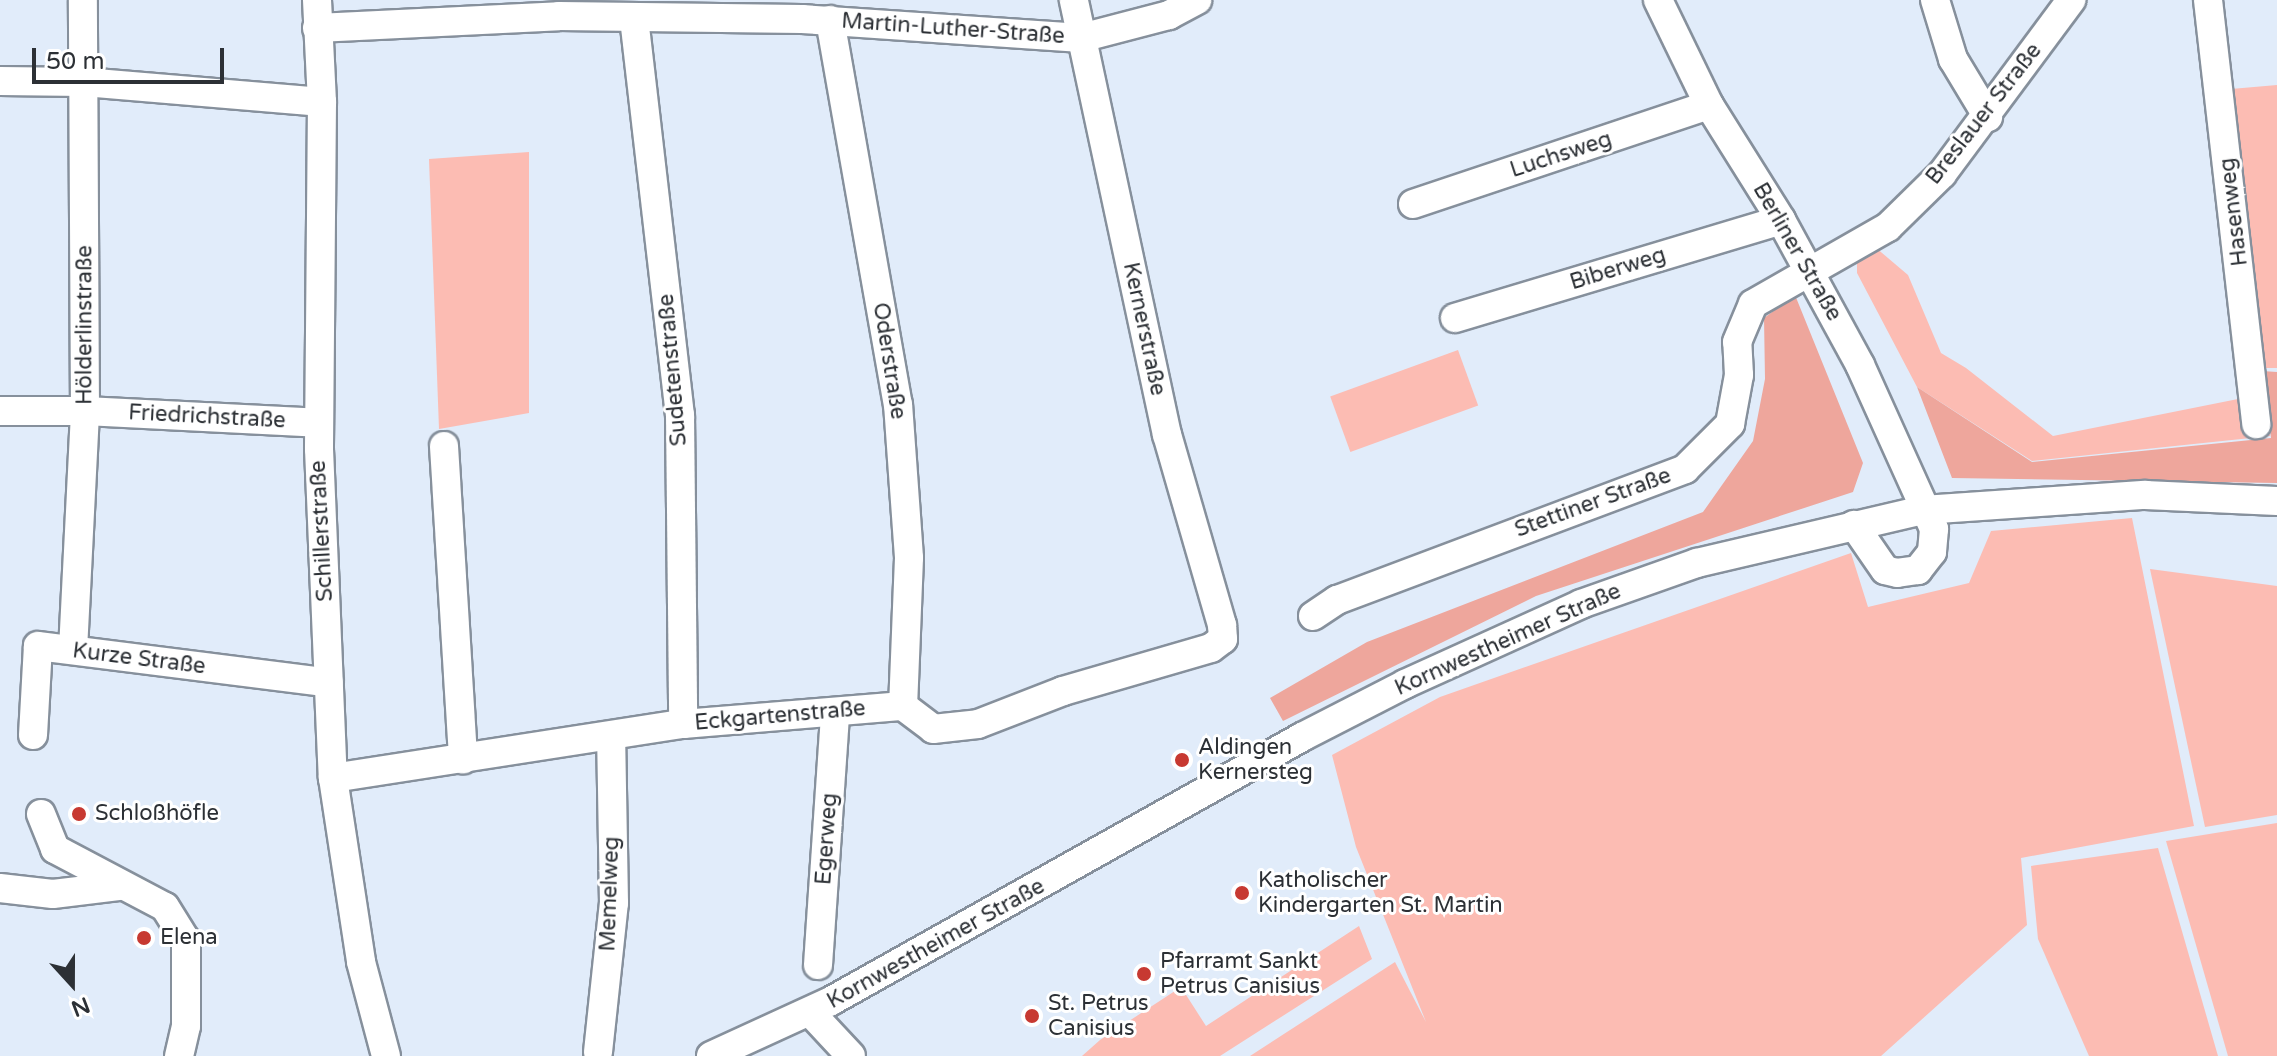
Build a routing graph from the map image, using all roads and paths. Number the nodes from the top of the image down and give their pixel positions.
1 (83, 0) edge
2 (1074, 0) edge
3 (1197, 0) edge
4 (1658, 0) edge
5 (1935, 0) edge
6 (2071, 0) edge
7 (2208, 0) edge
8 (558, 8) edge
9 (813, 13) edge
10 (317, 14) edge
11 (634, 18) junction
12 (1081, 38) junction
13 (0, 81) edge
14 (84, 82) junction
15 (322, 102) junction
16 (1709, 105) junction
17 (1988, 117) junction
18 (1413, 204) dead end
19 (1781, 220) junction
20 (1808, 270) junction
21 (1455, 318) dead end
22 (0, 411) edge
23 (85, 411) junction
24 (318, 423) junction
25 (2256, 424) dead end
26 (444, 446) dead end
27 (2277, 501) edge
28 (1923, 510) junction
29 (1854, 525) junction
30 (1313, 616) dead end
31 (73, 650) junction
32 (329, 683) junction
33 (903, 706) junction
34 (835, 713) junction
35 (683, 724) junction
36 (33, 735) dead end
37 (611, 736) junction
38 (463, 759) junction
39 (333, 778) junction
40 (41, 814) dead end
41 (119, 886) junction
42 (0, 888) edge
43 (818, 965) dead end
44 (810, 1012) junction
45 (598, 1052) dead end
46 (179, 1056) edge
47 (386, 1056) edge
48 (711, 1056) edge
49 (851, 1056) edge

1 - 14 street, Hölderlinstraße
2 - 12 street, Kernerstraße
3 - 12 street, Martin-Luther-Straße
4 - 16 street, Berliner Straße
5 - 17 street
6 - 17 street, Breslauer Straße
7 - 25 street, Hasenweg
8 - 10 street, Martin-Luther-Straße
8 - 11 street, Martin-Luther-Straße
9 - 11 street, Martin-Luther-Straße
9 - 12 street, Martin-Luther-Straße
9 - 33 street, Oderstraße
10 - 15 street, Schillerstraße
11 - 35 street, Sudetenstraße
12 - 33 street, Kernerstraße
13 - 14 street
14 - 15 street
14 - 23 street, Hölderlinstraße
15 - 24 street, Schillerstraße
16 - 18 street, Luchsweg
16 - 19 street, Berliner Straße
17 - 20 street, Breslauer Straße
19 - 20 street, Berliner Straße
19 - 21 street, Biberweg
20 - 28 street, Berliner Straße
20 - 30 street, Stettiner Straße
22 - 23 street, Friedrichstraße
23 - 24 street, Friedrichstraße
23 - 31 street, Hölderlinstraße
24 - 32 street, Schillerstraße
26 - 38 street
27 - 28 street, Kornwestheimer Straße
28 - 29 street, Kornwestheimer Straße
28 - 29 street, Berliner Straße
29 - 44 street, Kornwestheimer Straße
31 - 32 street, Kurze Straße
31 - 36 street, Kurze Straße
32 - 39 street, Schillerstraße
33 - 34 street, Eckgartenstraße
34 - 35 street, Eckgartenstraße
34 - 43 street, Egerweg
35 - 37 street, Eckgartenstraße
37 - 38 street, Eckgartenstraße
37 - 45 street, Memelweg
38 - 39 street, Eckgartenstraße
39 - 47 street, Schillerstraße
40 - 41 street
41 - 42 street
41 - 46 street
44 - 48 street, Kornwestheimer Straße
44 - 49 street, Kornwestheimer Straße

